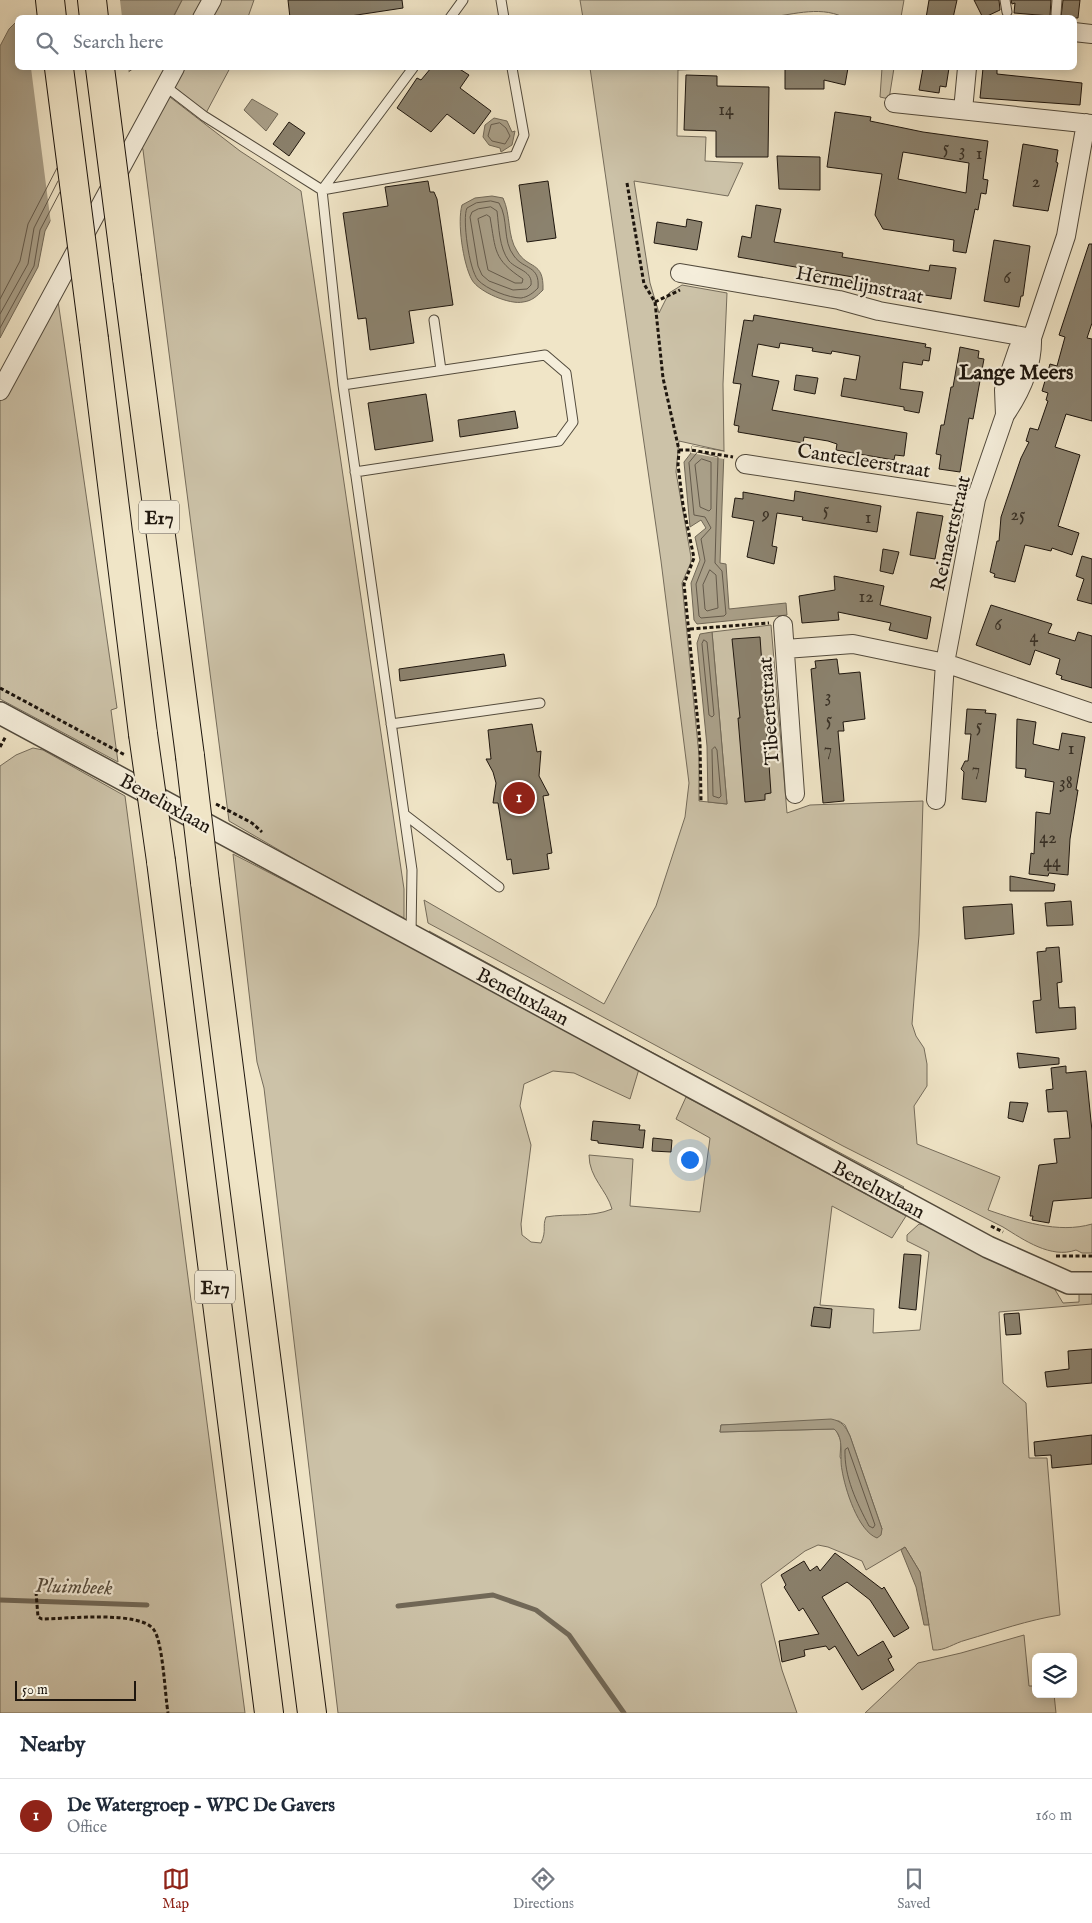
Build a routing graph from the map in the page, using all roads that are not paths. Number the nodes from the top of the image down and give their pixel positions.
1 (50, 0) edge
2 (92, 0) edge
3 (212, 0) edge
4 (464, 0) edge
5 (501, 0) edge
6 (1004, 0) edge
7 (1057, 0) edge
8 (1007, 12) dead end
9 (1056, 14) dead end
10 (52, 15) edge
11 (94, 15) edge
12 (204, 15) edge
13 (452, 15) edge
14 (504, 15) edge
15 (1077, 32) edge
16 (1092, 34) edge
17 (59, 70) edge
18 (100, 70) edge
19 (174, 70) edge
20 (412, 70) edge
21 (512, 70) edge
22 (967, 70) edge
23 (165, 86) junction
24 (894, 103) dead end
25 (963, 110) junction
26 (1089, 123) edge
27 (322, 190) junction
28 (680, 273) dead end
29 (434, 320) dead end
30 (1032, 338) junction
31 (441, 370) junction
32 (343, 385) junction
33 (0, 391) edge
34 (746, 464) dead end
35 (355, 472) junction
36 (976, 499) junction
37 (783, 625) road end
38 (785, 649) junction
39 (946, 663) junction
40 (540, 703) dead end
41 (0, 713) edge
42 (1092, 713) edge
43 (391, 724) junction
44 (795, 794) dead end
45 (936, 800) dead end
46 (404, 814) junction
47 (499, 887) dead end
48 (411, 936) junction
49 (1092, 1268) edge
50 (1048, 1273) junction
51 (1092, 1283) edge
52 (269, 1713) edge
53 (312, 1713) edge

1 - 10 highway
2 - 11 highway
3 - 12 street
4 - 13 lane
5 - 14 lane
6 - 8 lane
7 - 9 lane
15 - 16 street
17 - 52 highway, E17, bridge
18 - 53 highway, E17, bridge
19 - 23 street
20 - 27 lane
21 - 27 lane
22 - 25 street
23 - 27 lane
23 - 33 street
24 - 25 street
25 - 26 street
26 - 30 street, Reinaertstraat
27 - 32 lane
28 - 30 street, Hermelijnstraat
29 - 31 lane
30 - 36 street, Reinaertstraat
31 - 32 lane
31 - 35 lane
32 - 35 lane
34 - 36 street, Cantecleerstraat
35 - 43 lane
36 - 39 street, Reinaertstraat
37 - 38 street, Tibeertstraat
38 - 39 street
38 - 44 street, Tibeertstraat
39 - 42 street
39 - 45 street, Reinaertstraat
40 - 43 lane
41 - 48 street, Beneluxlaan
43 - 46 lane
46 - 47 lane
46 - 48 lane
48 - 50 street, Beneluxlaan
49 - 50 street, Beneluxlaan
50 - 51 street, Beneluxlaan

